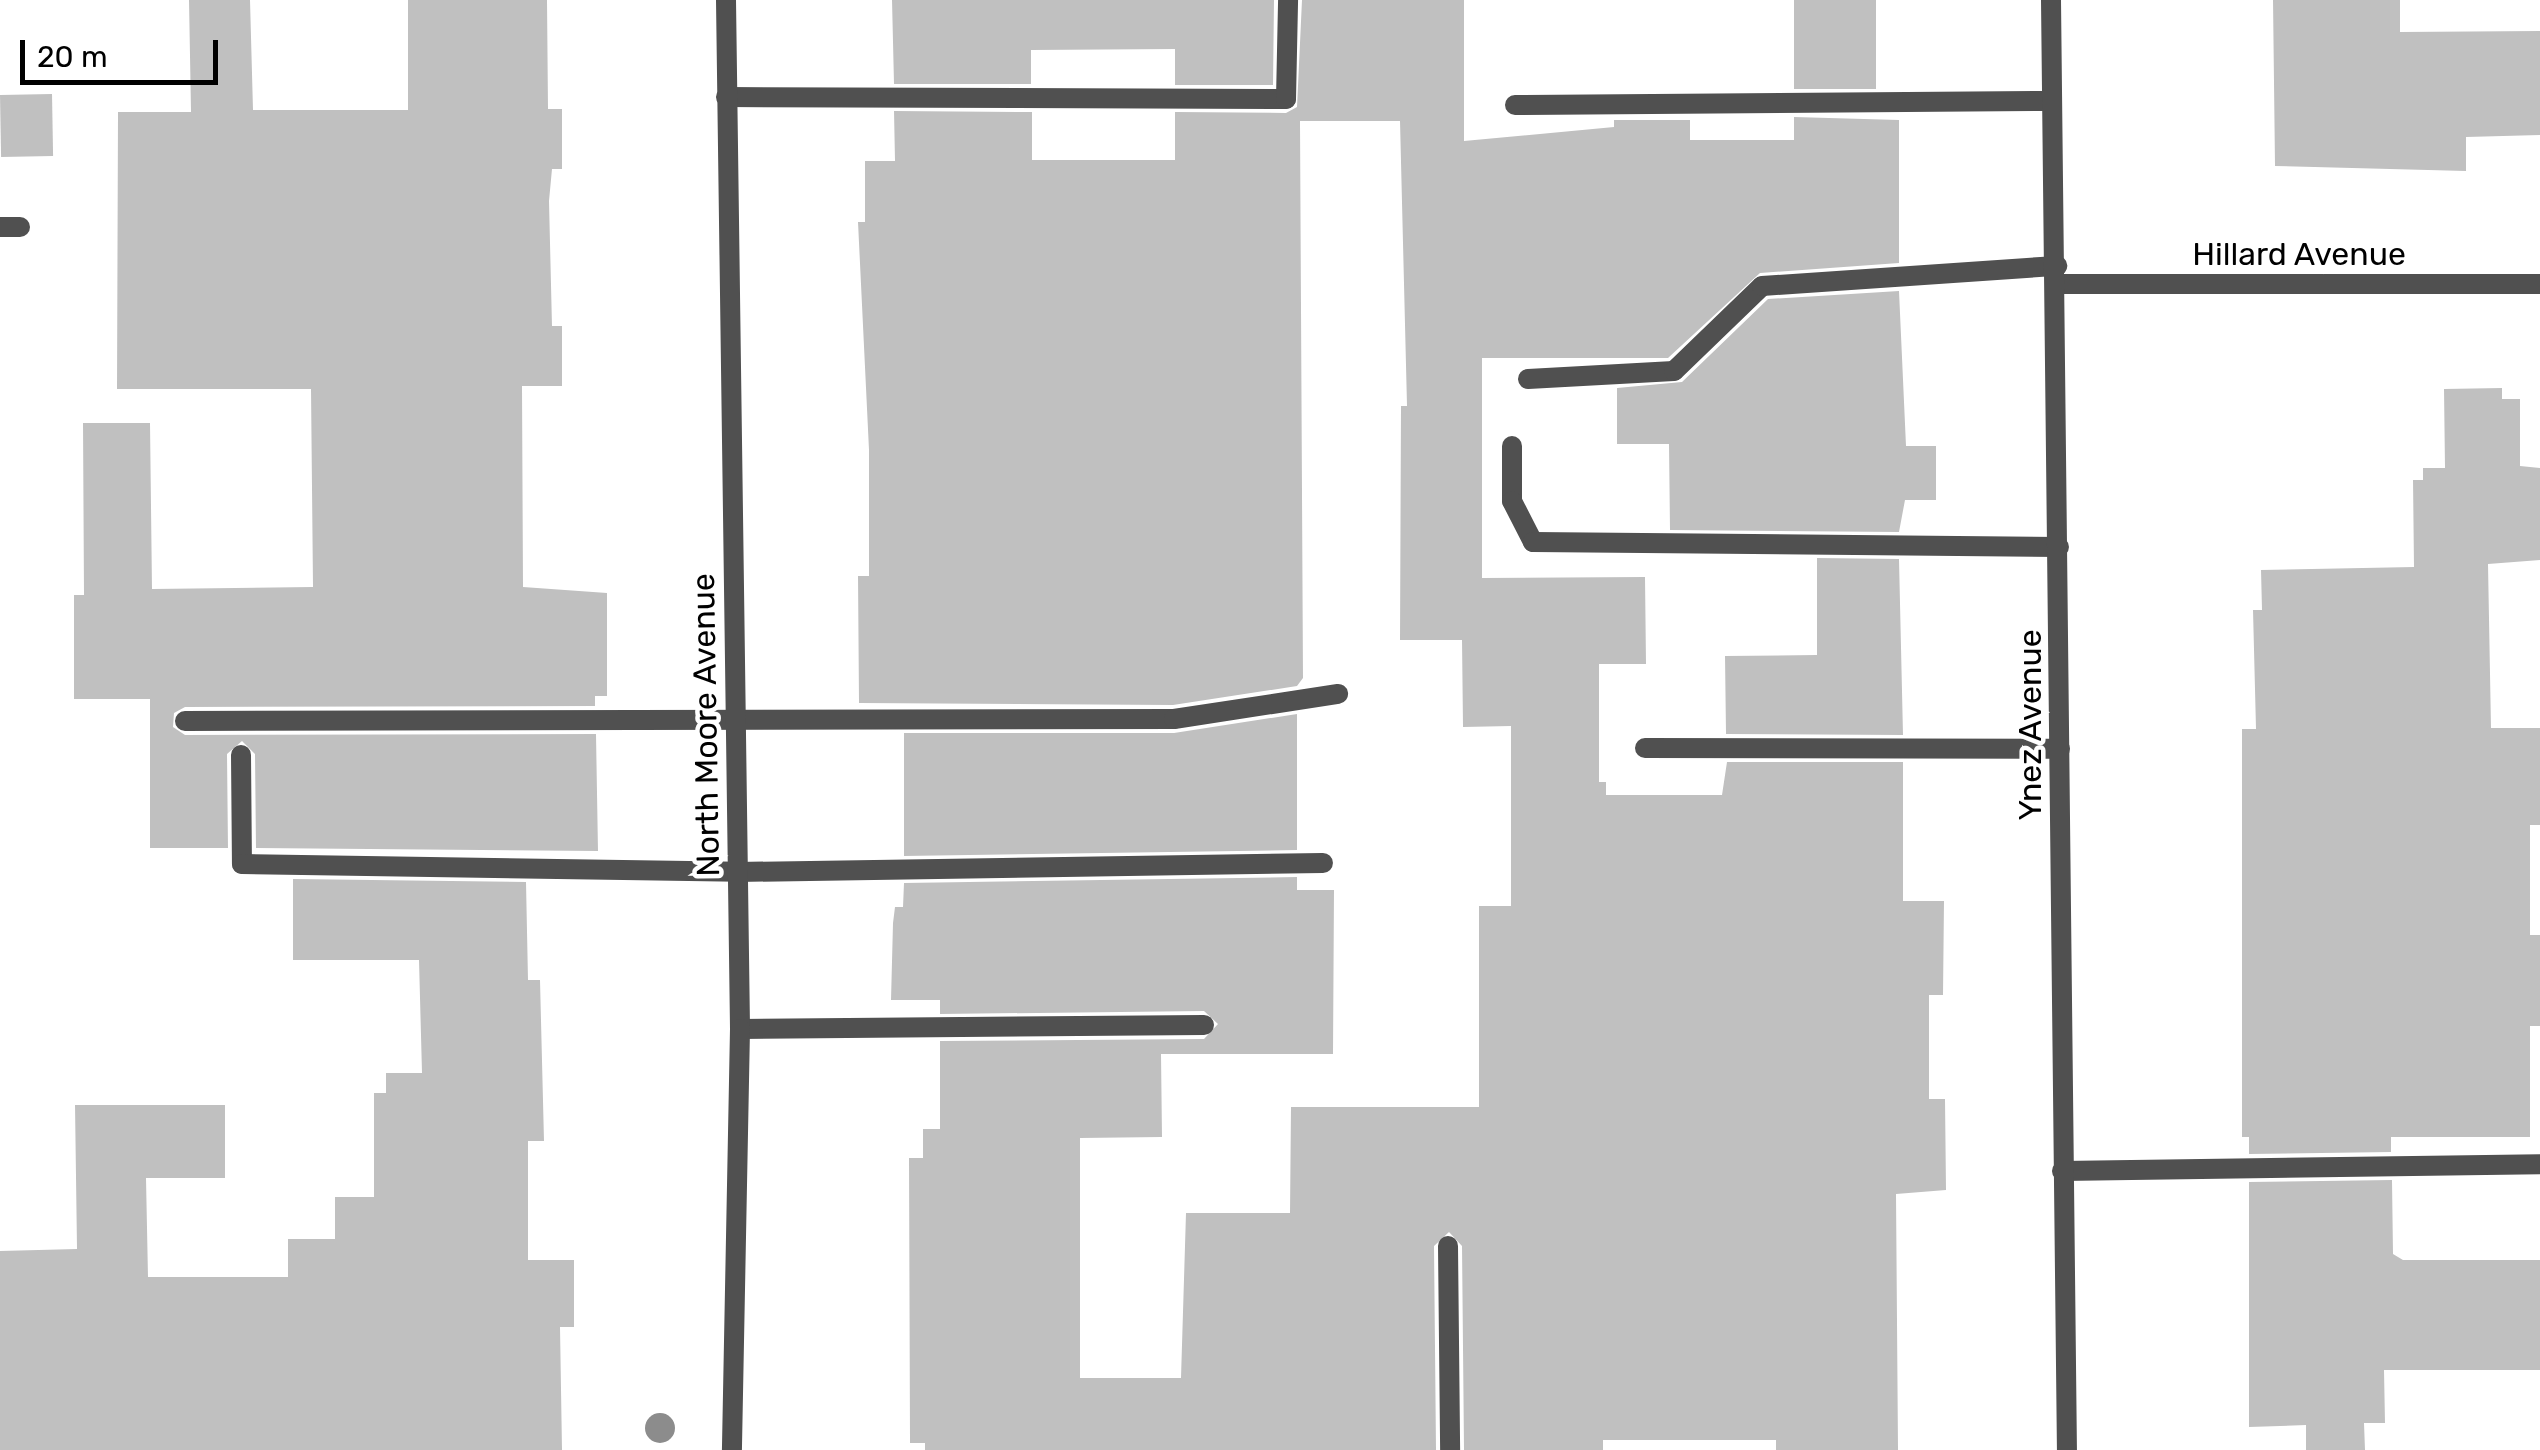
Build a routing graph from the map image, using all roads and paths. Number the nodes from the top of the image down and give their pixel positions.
1 (726, 0) edge
2 (1288, 0) edge
3 (2052, 0) edge
4 (726, 97) junction
5 (2052, 102) junction
6 (1515, 105) dead end
7 (2058, 275) junction
8 (2540, 284) edge
9 (1528, 379) dead end
10 (1512, 446) dead end
11 (2059, 547) junction
12 (1338, 694) dead end
13 (185, 721) dead end
14 (736, 724) junction
15 (1645, 748) dead end
16 (2060, 749) junction
17 (241, 755) dead end
18 (1322, 863) dead end
19 (738, 872) junction
20 (1204, 1025) dead end
21 (740, 1030) junction
22 (2540, 1164) edge
23 (2062, 1171) junction
24 (1448, 1246) dead end
25 (732, 1450) edge
26 (1450, 1450) edge
27 (2068, 1450) edge

1 - 4 street, North Moore Avenue
2 - 4 street
3 - 5 street, Ynez Avenue
4 - 14 street, North Moore Avenue
5 - 6 street
5 - 7 street, Ynez Avenue
7 - 8 street, Hillard Avenue
7 - 9 street, Hillard Avenue
7 - 11 street, Ynez Avenue
10 - 11 street
11 - 16 street, Ynez Avenue
12 - 14 street
13 - 14 street
14 - 19 street, North Moore Avenue
15 - 16 street
16 - 23 street, Ynez Avenue
17 - 19 street
18 - 19 street
19 - 21 street, North Moore Avenue
20 - 21 street
21 - 25 street, North Moore Avenue
22 - 23 street
23 - 27 street, Ynez Avenue
24 - 26 street

